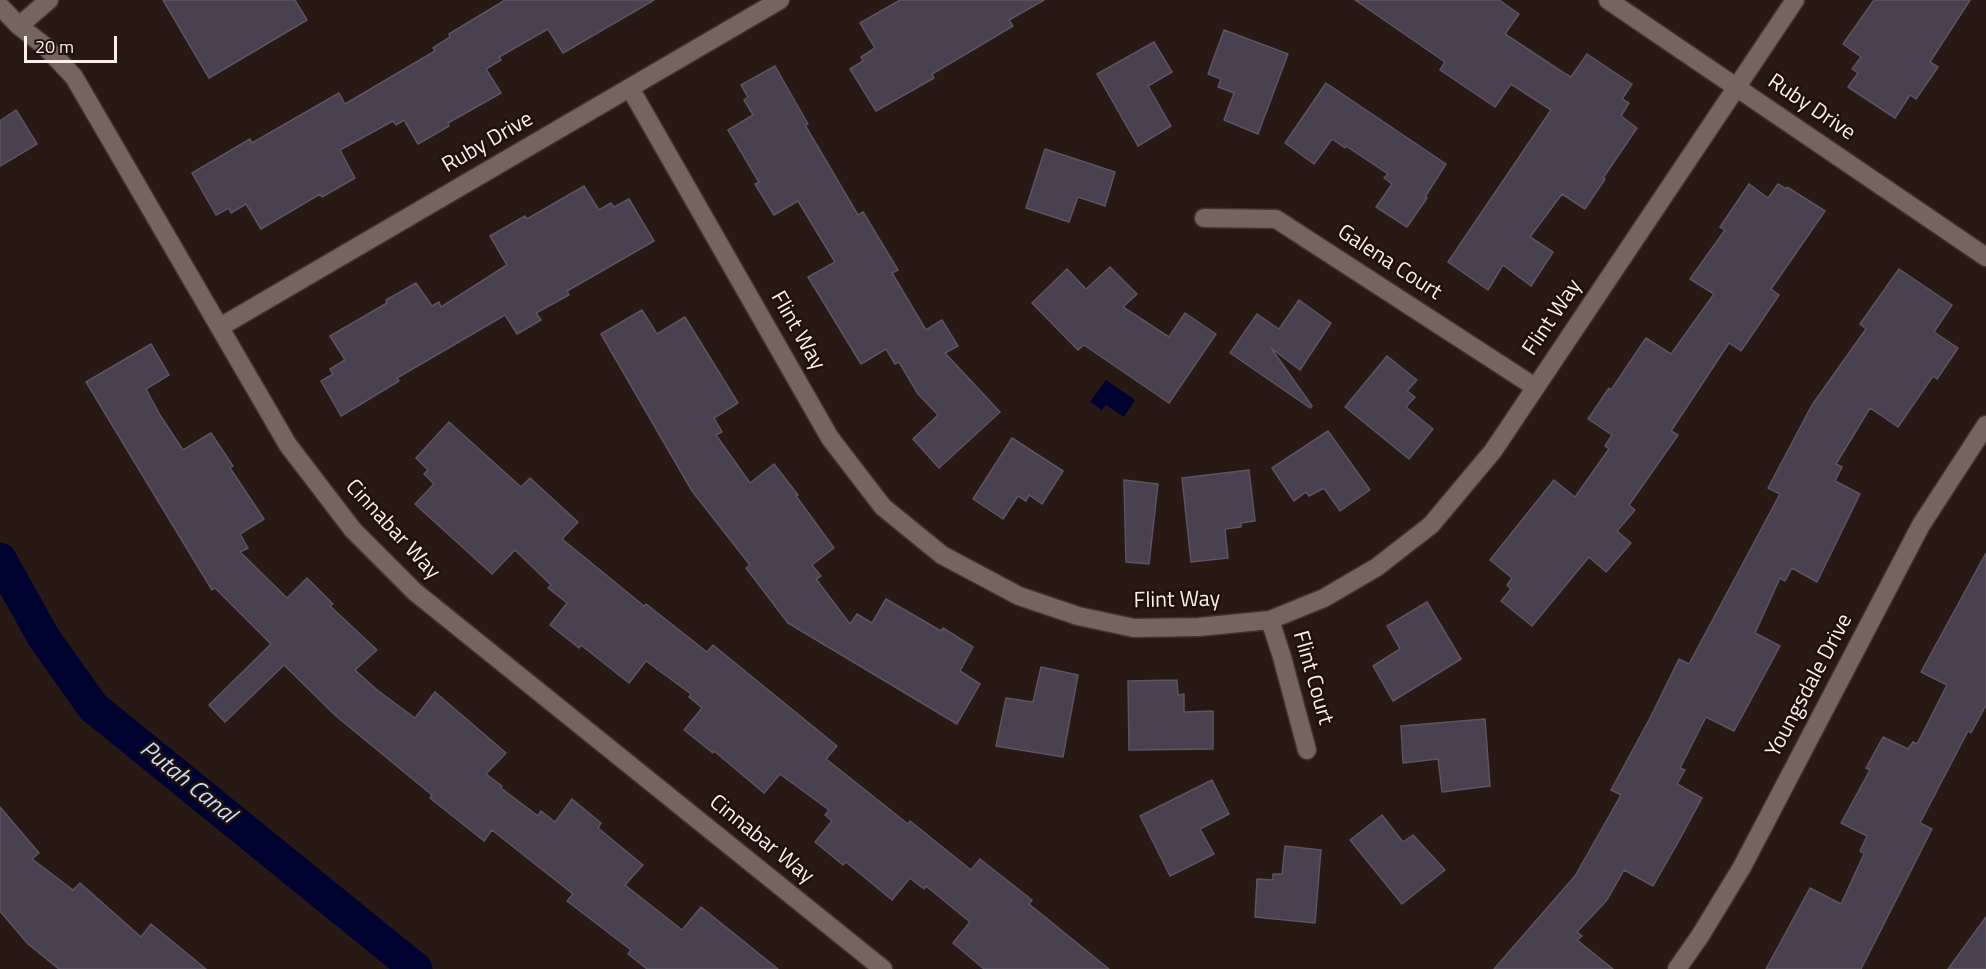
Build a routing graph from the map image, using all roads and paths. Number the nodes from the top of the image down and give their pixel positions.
1 (49, 0) edge
2 (780, 0) edge
3 (1608, 0) edge
4 (1795, 0) edge
5 (0, 6) edge
6 (19, 26) junction
7 (1737, 87) junction
8 (630, 88) junction
9 (1204, 218) dead end
10 (1986, 257) edge
11 (220, 327) junction
12 (1535, 387) junction
13 (1986, 425) edge
14 (1270, 620) junction
15 (1307, 750) dead end
16 (883, 969) edge
17 (1677, 969) edge

1 - 6 street
2 - 8 street, Ruby Drive
3 - 7 street, Ruby Drive
4 - 7 street, Flint Way
5 - 6 street, Cinnabar Way
6 - 11 street, Cinnabar Way
7 - 10 street, Ruby Drive
7 - 12 street, Flint Way
8 - 11 street, Ruby Drive
8 - 14 street, Flint Way
9 - 12 street, Galena Court
11 - 16 street, Cinnabar Way
12 - 14 street, Flint Way
13 - 17 street, Youngsdale Drive
14 - 15 street, Flint Court

